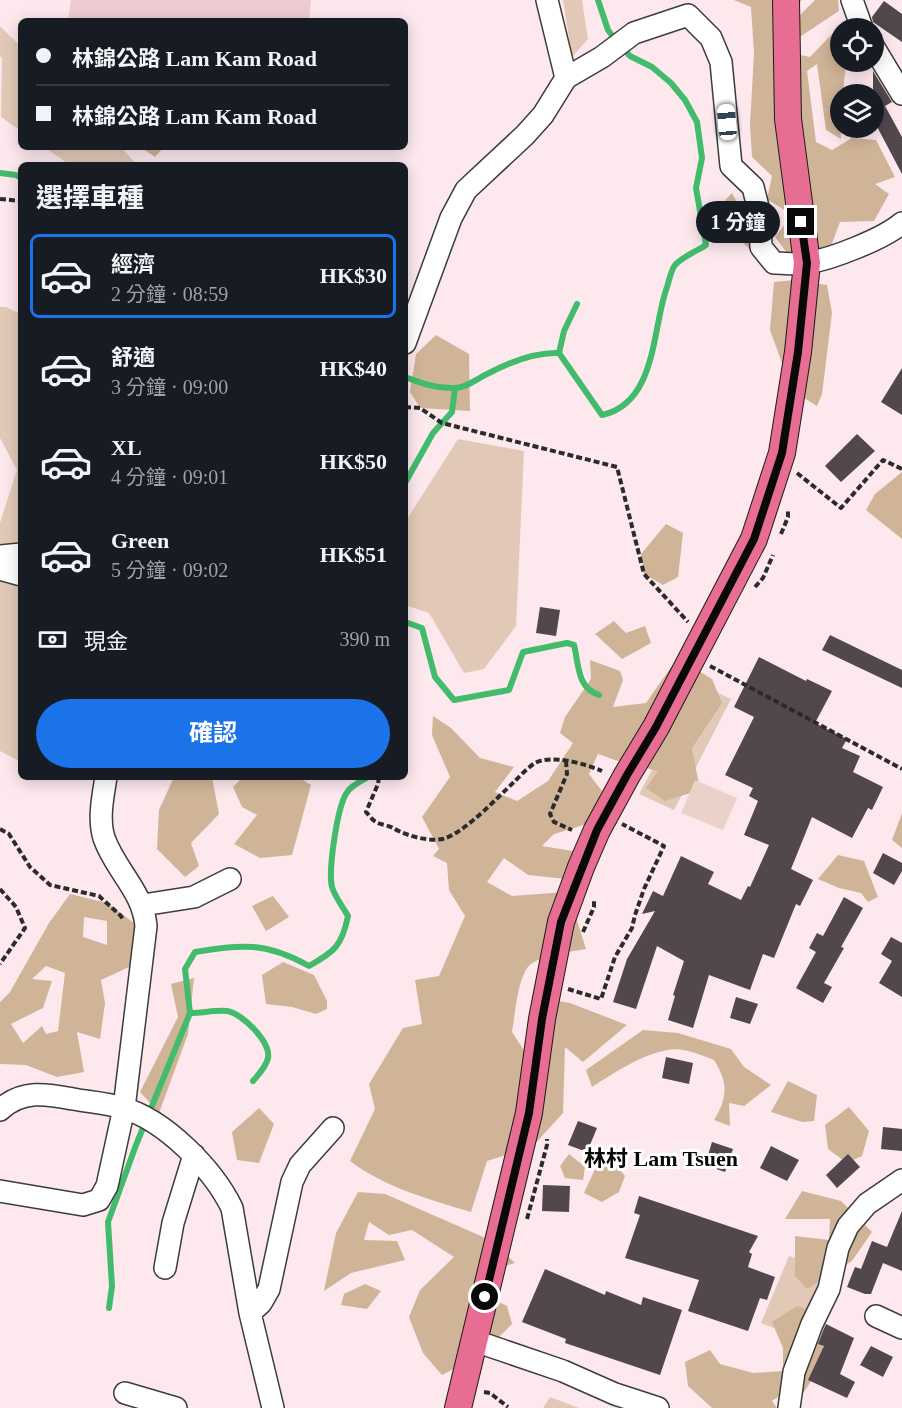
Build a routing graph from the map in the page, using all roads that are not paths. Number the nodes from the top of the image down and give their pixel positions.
1 (547, 0) edge
2 (786, 0) edge
3 (852, 0) edge
4 (858, 18) edge
5 (884, 64) edge
6 (566, 78) junction
7 (902, 94) edge
8 (902, 223) edge
9 (807, 263) junction
10 (408, 335) edge
11 (18, 554) edge
12 (0, 556) edge
13 (0, 569) edge
14 (18, 574) edge
15 (106, 780) edge
16 (230, 879) dead end
17 (142, 905) junction
18 (124, 1108) junction
19 (0, 1110) edge
20 (333, 1128) dead end
21 (194, 1155) junction
22 (902, 1180) edge
23 (0, 1191) edge
24 (165, 1268) dead end
25 (250, 1313) junction
26 (876, 1316) dead end
27 (902, 1328) edge
28 (475, 1341) junction
29 (125, 1393) dead end
30 (176, 1408) edge
31 (273, 1408) edge
32 (458, 1408) edge
33 (658, 1408) edge
34 (789, 1408) edge

1 - 6 street
2 - 9 main road
3 - 4 street
5 - 7 street
6 - 9 street
6 - 10 street
8 - 9 street
9 - 28 main road
11 - 12 street
13 - 14 street
15 - 17 street
16 - 17 street
17 - 18 street
18 - 19 street
18 - 21 street
18 - 23 street
20 - 25 street
21 - 24 street
21 - 25 street
22 - 34 street
25 - 31 street
26 - 27 street
28 - 32 main road
28 - 33 street
29 - 30 street

